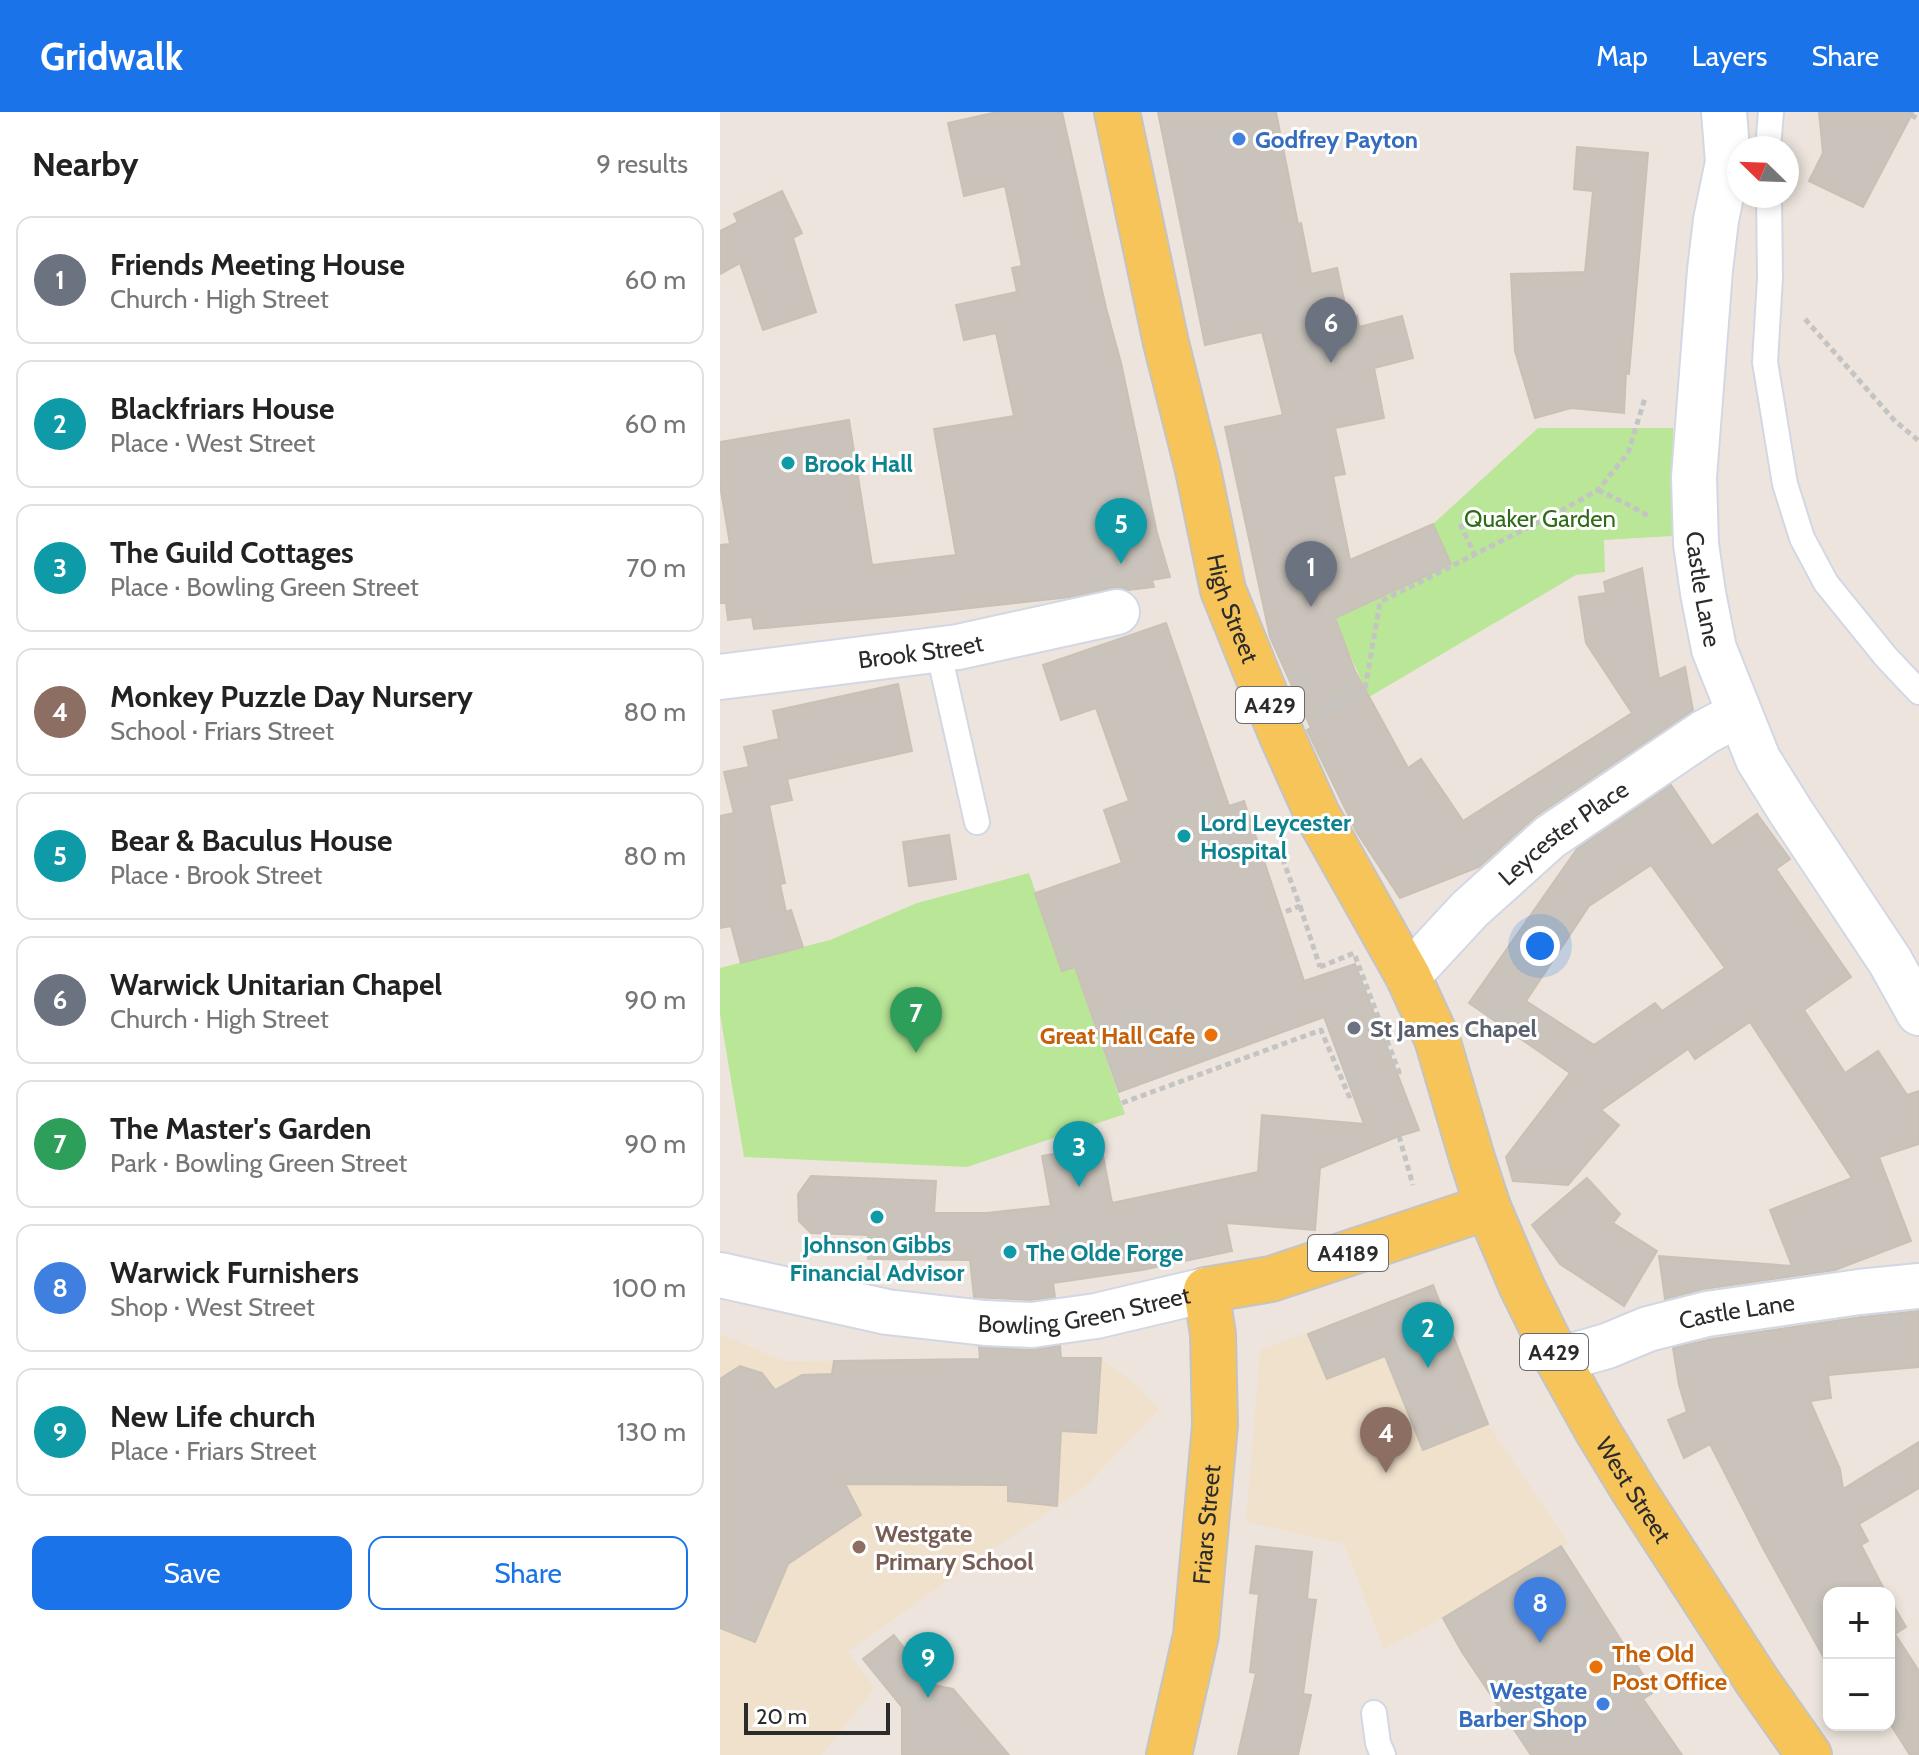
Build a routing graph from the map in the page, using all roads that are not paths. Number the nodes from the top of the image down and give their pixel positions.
1 (1117, 112) edge
2 (1724, 112) edge
3 (1771, 112) edge
4 (1769, 136) edge
5 (1769, 208) edge
6 (1117, 612) dead end
7 (938, 649) junction
8 (720, 677) edge
9 (1919, 692) edge
10 (1739, 714) junction
11 (977, 822) dead end
12 (1408, 976) junction
13 (1919, 1013) edge
14 (1488, 1207) junction
15 (720, 1275) edge
16 (1919, 1286) edge
17 (1206, 1290) junction
18 (1558, 1360) junction
19 (1374, 1713) dead end
20 (1169, 1755) edge
21 (1383, 1755) edge
22 (1809, 1755) edge

1 - 12 main road, High Street / A429
2 - 10 street, Castle Lane
3 - 4 lane
5 - 9 lane
6 - 7 street, Brook Street
7 - 8 street, Brook Street
7 - 11 lane
10 - 12 street, Leycester Place
10 - 13 street, Castle Lane
12 - 14 main road, High Street / A429
14 - 17 main road, Bowling Green Street / A4189
14 - 18 main road, West Street / A429
15 - 17 street, Bowling Green Street
16 - 18 street, Castle Lane
17 - 20 main road, Friars Street
18 - 22 main road, West Street / A429
19 - 21 lane

